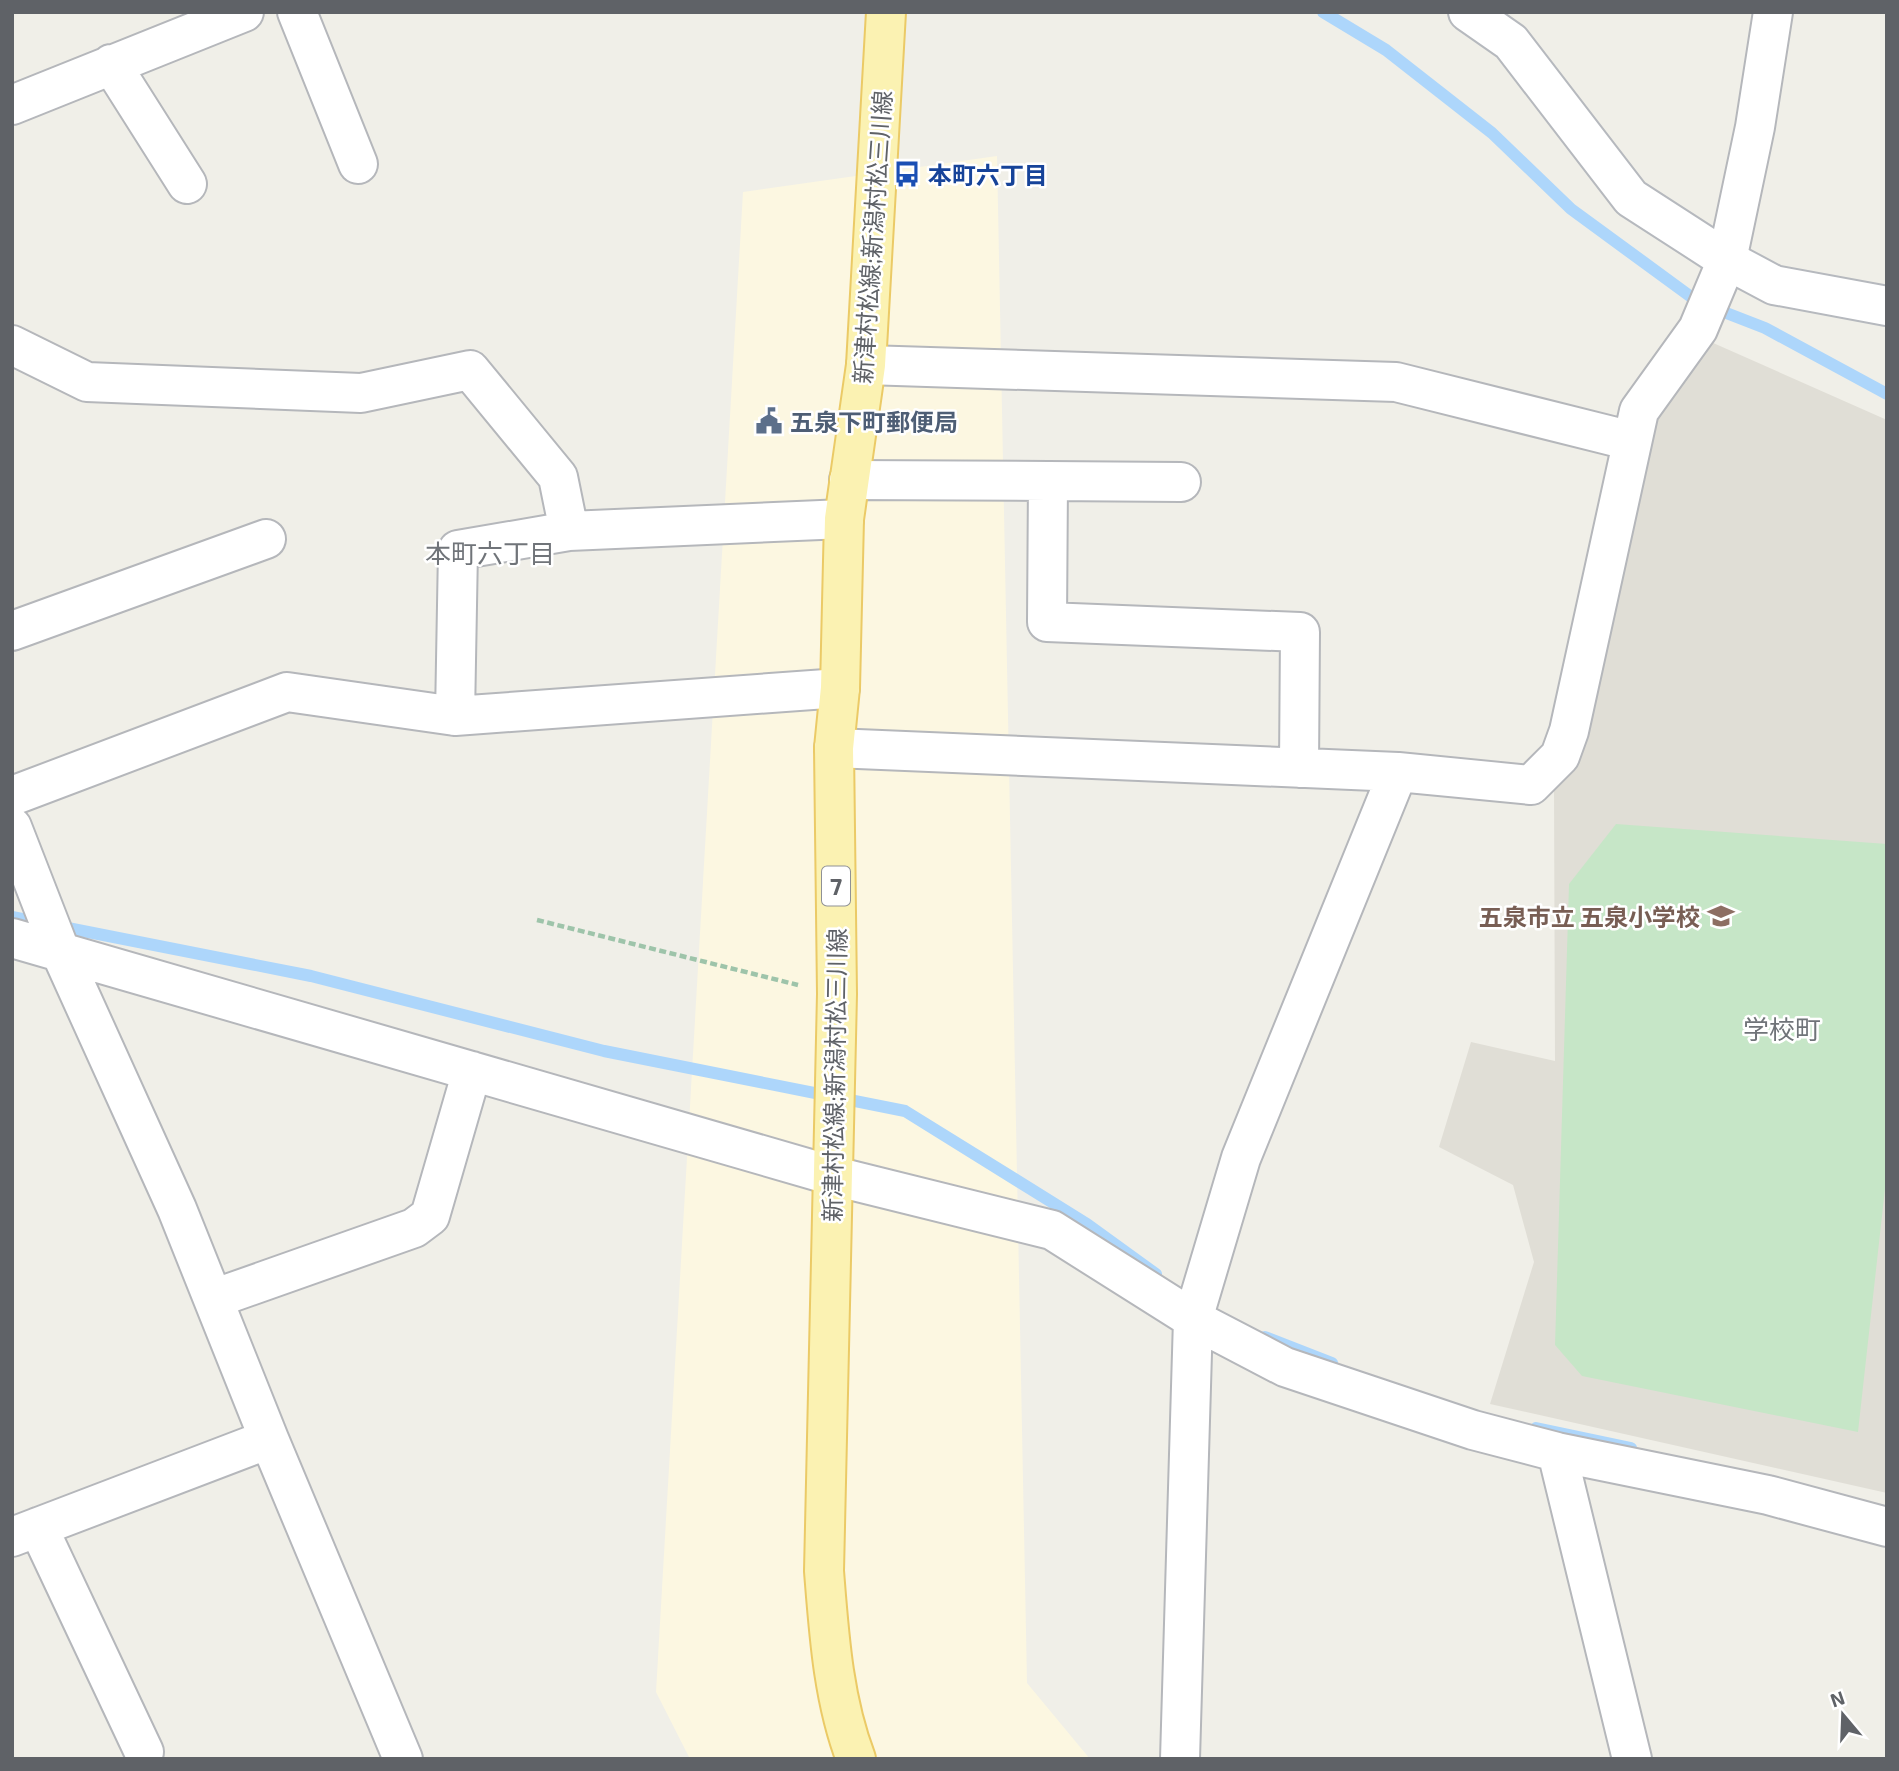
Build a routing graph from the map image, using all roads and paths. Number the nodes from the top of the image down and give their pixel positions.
1 (244, 12) edge
2 (297, 12) edge
3 (886, 12) edge
4 (1468, 12) edge
5 (1773, 12) edge
6 (111, 64) junction
7 (12, 105) edge
8 (358, 164) dead end
9 (187, 184) dead end
10 (1727, 260) junction
11 (1887, 306) edge
12 (12, 345) edge
13 (866, 365) junction
14 (1632, 442) junction
15 (849, 480) junction
16 (1048, 481) junction
17 (1181, 482) dead end
18 (844, 519) junction
19 (569, 531) junction
20 (267, 539) dead end
21 (12, 631) edge
22 (840, 688) junction
23 (455, 716) junction
24 (834, 748) junction
25 (1299, 768) junction
26 (1398, 772) junction
27 (12, 796) edge
28 (12, 827) edge
29 (537, 920) dead end
30 (12, 938) edge
31 (61, 953) junction
32 (836, 994) junction
33 (472, 1071) junction
34 (834, 1176) junction
35 (213, 1299) junction
36 (1193, 1319) junction
37 (269, 1439) junction
38 (1557, 1452) junction
39 (1887, 1527) edge
40 (25, 1532) edge
41 (144, 1752) dead end
42 (404, 1759) edge
43 (856, 1759) edge
44 (1180, 1759) edge
45 (1632, 1759) edge

1 - 6 street
2 - 8 street
3 - 13 main road, 新津村松線;新潟村松三川線 / 7
4 - 10 street
5 - 10 street
6 - 7 street
6 - 9 street
10 - 11 street
10 - 14 street
12 - 19 street
13 - 14 street
13 - 15 main road, 新津村松線;新潟村松三川線 / 7
14 - 26 street
15 - 16 street
15 - 18 main road, 新津村松線;新潟村松三川線 / 7
16 - 17 street
16 - 25 street
18 - 19 street
18 - 22 main road, 新津村松線;新潟村松三川線 / 7
19 - 23 street
20 - 21 street
22 - 23 street
22 - 24 main road, 新津村松線;新潟村松三川線 / 7
23 - 27 street
24 - 25 street
24 - 32 main road, 新津村松線;新潟村松三川線 / 7
25 - 26 street
26 - 36 street
28 - 31 street
29 - 32 path
30 - 31 street
31 - 33 street
31 - 35 street
32 - 34 main road, 新津村松線;新潟村松三川線 / 7
33 - 34 street
33 - 35 street
34 - 36 street
34 - 43 main road, 新津村松線;新潟村松三川線 / 7
35 - 37 street
36 - 38 street
36 - 44 street
37 - 40 street
37 - 42 street
38 - 39 street
38 - 45 street
40 - 41 street

